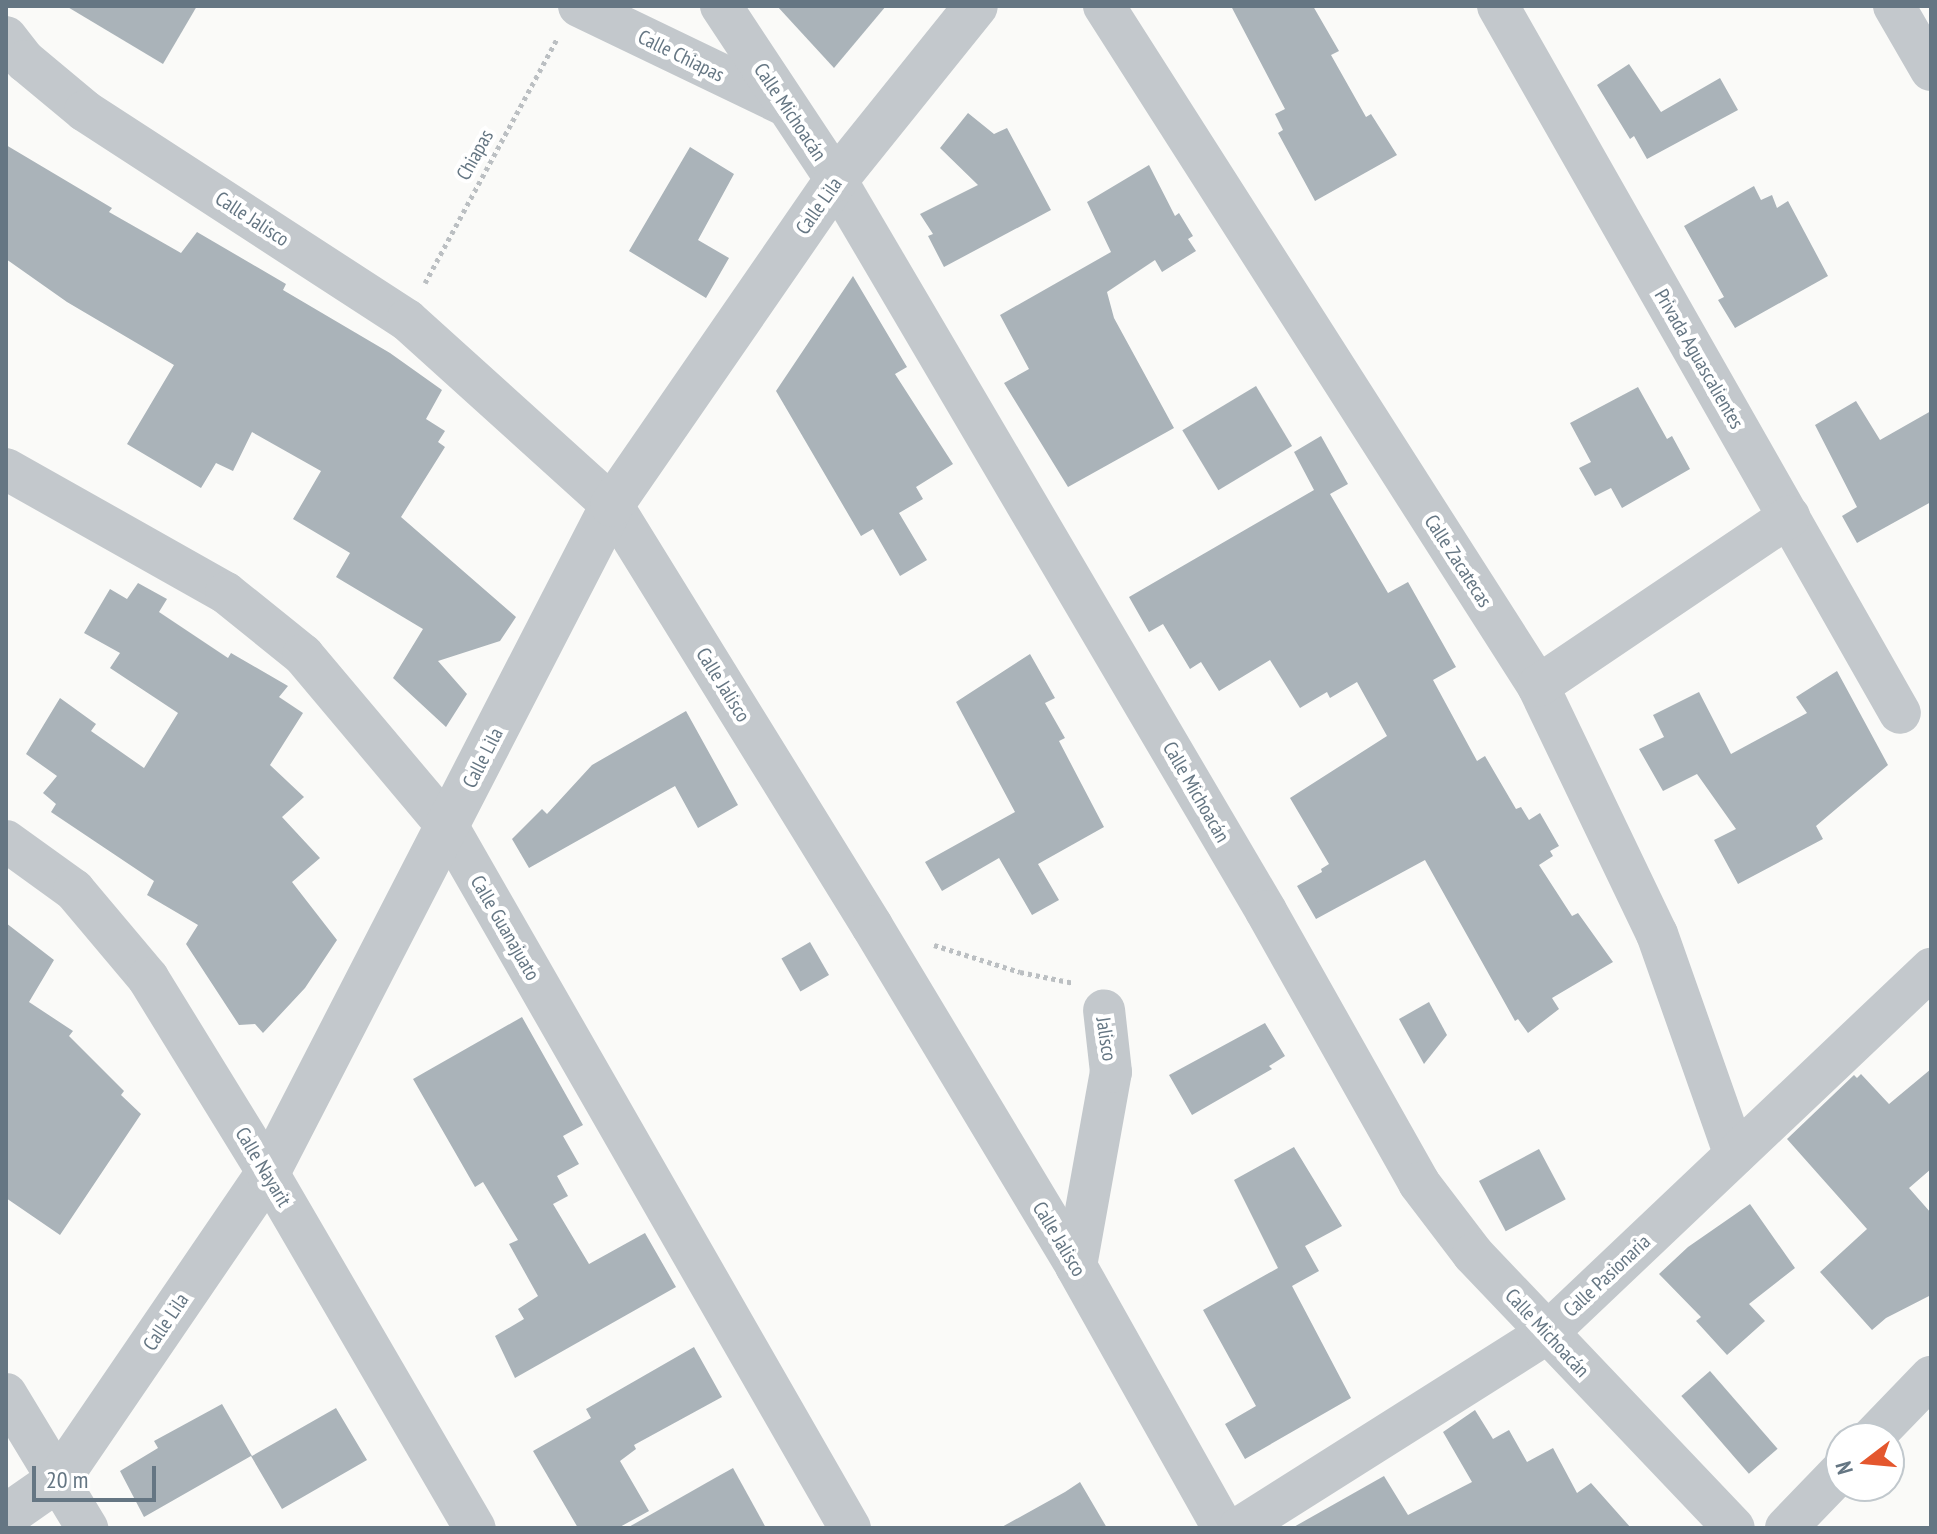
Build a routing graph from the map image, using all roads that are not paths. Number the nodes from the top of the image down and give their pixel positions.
1 (721, 6) edge
2 (976, 6) edge
3 (1104, 6) edge
4 (1498, 6) edge
5 (1894, 6) edge
6 (569, 20) edge
7 (6, 37) edge
8 (1931, 70) edge
9 (785, 105) junction
10 (836, 180) junction
11 (6, 469) edge
12 (612, 505) junction
13 (1789, 517) junction
14 (1538, 686) junction
15 (1900, 713) dead end
16 (448, 827) junction
17 (6, 841) edge
18 (1931, 969) edge
19 (1104, 1010) road end
20 (1735, 1155) junction
21 (268, 1173) junction
22 (1076, 1266) junction
23 (1546, 1334) junction
24 (1931, 1377) edge
25 (6, 1394) edge
26 (1887, 1422) edge
27 (59, 1479) junction
28 (1825, 1488) edge
29 (6, 1516) edge
30 (87, 1528) edge
31 (475, 1528) edge
32 (850, 1528) edge
33 (1223, 1528) edge
34 (1239, 1528) edge
35 (1734, 1528) edge
36 (1786, 1528) edge

1 - 9 street, Calle Michoacán
2 - 10 street, Calle Lila
3 - 14 street, Calle Zacatecas
4 - 13 street, Privada Aguascalientes
5 - 8 street
6 - 9 street, Calle Chiapas
7 - 12 street, Calle Jalisco
9 - 10 street, Calle Michoacán
10 - 12 street, Calle Lila
10 - 23 street, Calle Michoacán
11 - 16 street, Calle Guanajuato
12 - 16 street, Calle Lila
12 - 22 street, Calle Jalisco
13 - 14 street
13 - 15 street, Privada Aguascalientes
14 - 20 street, Calle Zacatecas
16 - 21 street, Calle Lila
16 - 32 street, Calle Guanajuato
17 - 21 street, Calle Nayarit
18 - 20 street, Calle Pasionaria
19 - 22 street, Jalisco
20 - 23 street, Calle Pasionaria
21 - 27 street, Calle Lila
21 - 31 street, Calle Nayarit
22 - 33 street, Calle Jalisco
23 - 34 street, Calle Pasionaria
23 - 35 street, Calle Michoacán
24 - 26 street
25 - 27 street
27 - 29 street, Calle Lila
27 - 30 street
28 - 36 street

